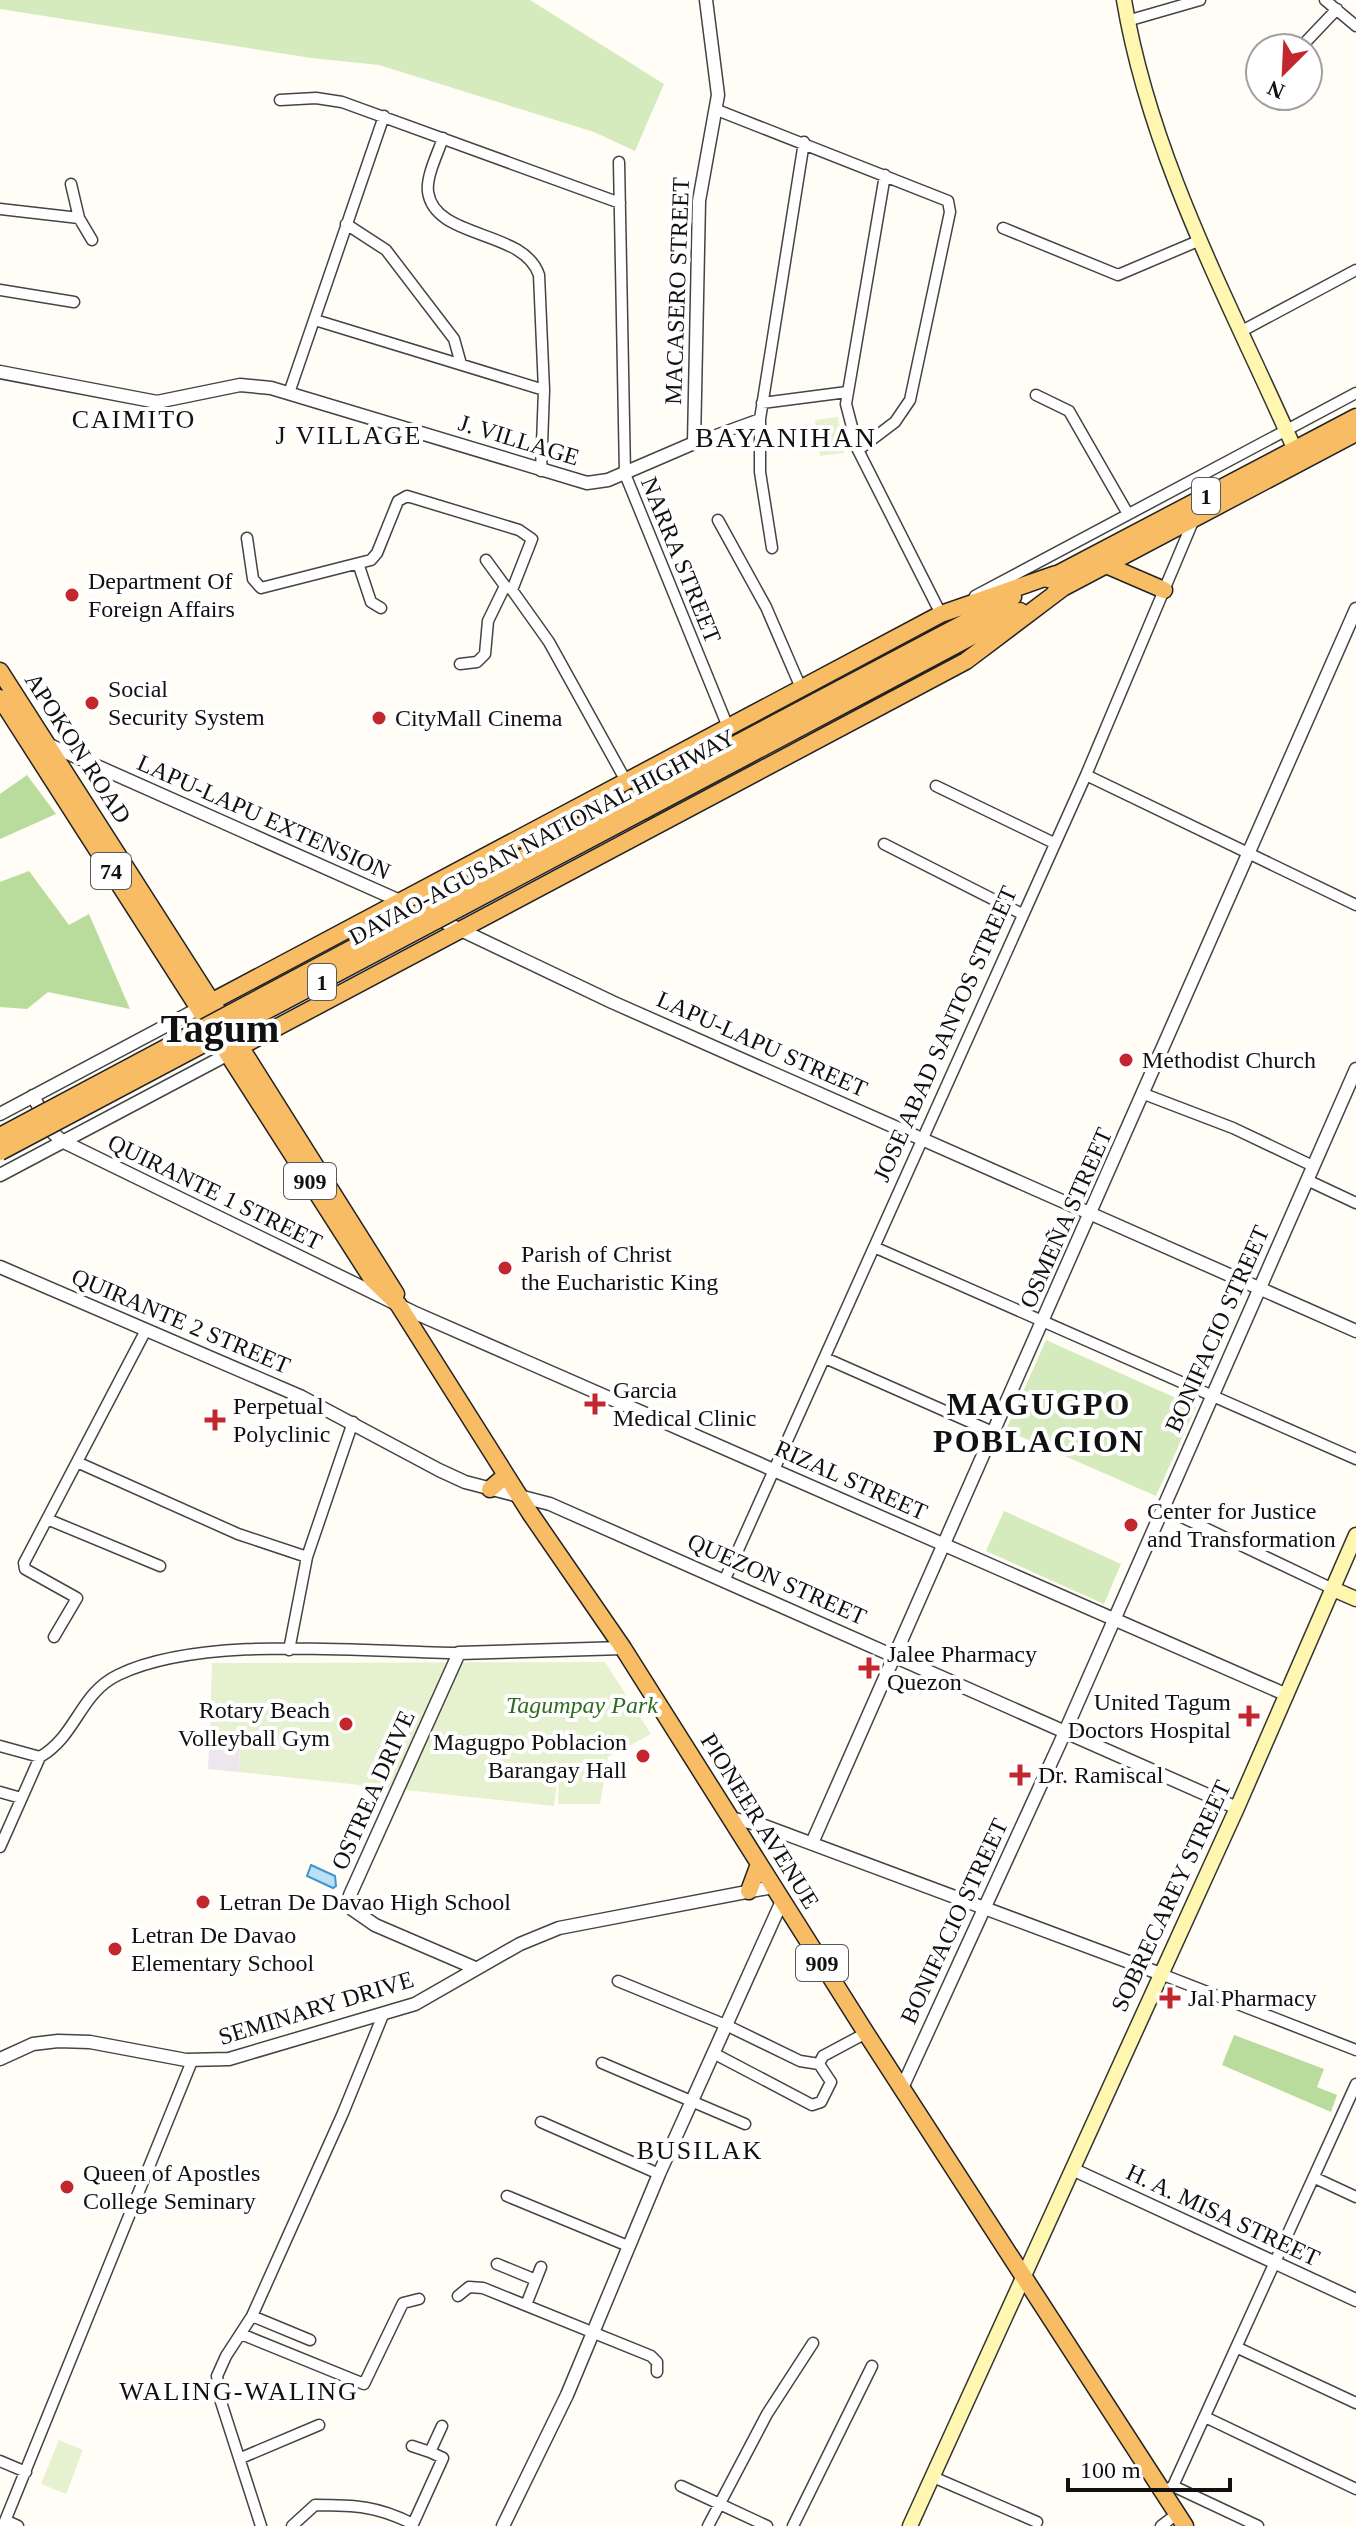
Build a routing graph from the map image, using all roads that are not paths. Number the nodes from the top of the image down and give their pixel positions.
1 (706, 0) edge
2 (1124, 0) edge
3 (1200, 0) edge
4 (1325, 0) edge
5 (1337, 9) junction
6 (1127, 21) junction
7 (1356, 26) edge
8 (1315, 32) edge
9 (280, 100) dead end
10 (717, 110) junction
11 (384, 116) junction
12 (443, 138) junction
13 (804, 142) junction
14 (619, 162) dead end
15 (885, 175) junction
16 (71, 184) dead end
17 (620, 203) junction
18 (0, 209) edge
19 (79, 218) junction
20 (346, 224) junction
21 (1003, 228) dead end
22 (92, 240) dead end
23 (1198, 241) junction
24 (1356, 270) edge
25 (0, 290) edge
26 (74, 302) dead end
27 (315, 320) junction
28 (1240, 332) junction
29 (461, 364) junction
30 (0, 372) edge
31 (544, 390) junction
32 (847, 392) junction
33 (289, 393) junction
34 (1356, 393) edge
35 (1036, 395) dead end
36 (762, 403) junction
37 (1356, 417) edge
38 (760, 419) junction
39 (1286, 430) junction
40 (1356, 433) edge
41 (694, 443) junction
42 (858, 450) junction
43 (1295, 450) junction
44 (541, 471) junction
45 (625, 474) junction
46 (1191, 512) junction
47 (1128, 514) junction
48 (718, 520) dead end
49 (247, 538) dead end
50 (772, 548) dead end
51 (486, 560) dead end
52 (1106, 565) junction
53 (359, 566) junction
54 (1060, 581) junction
55 (508, 588) junction
56 (1164, 590) junction
57 (381, 608) dead end
58 (1356, 609) edge
59 (941, 614) junction
60 (460, 664) dead end
61 (0, 671) edge
62 (801, 688) junction
63 (0, 698) edge
64 (728, 727) junction
65 (23, 733) junction
66 (48, 744) junction
67 (1086, 775) junction
68 (626, 781) junction
69 (936, 786) dead end
70 (640, 804) junction
71 (1054, 843) junction
72 (884, 844) dead end
73 (1248, 855) junction
74 (400, 901) junction
75 (1356, 905) edge
76 (1022, 914) junction
77 (460, 930) junction
78 (209, 1011) junction
79 (230, 1045) junction
80 (1356, 1069) edge
81 (1144, 1094) junction
82 (35, 1106) junction
83 (0, 1114) edge
84 (0, 1136) edge
85 (53, 1136) junction
86 (924, 1140) junction
87 (0, 1152) edge
88 (1313, 1166) junction
89 (0, 1175) edge
90 (1307, 1180) junction
91 (1356, 1203) edge
92 (1091, 1215) junction
93 (874, 1247) junction
94 (0, 1267) edge
95 (1260, 1288) junction
96 (398, 1304) junction
97 (1044, 1321) junction
98 (146, 1330) junction
99 (1356, 1331) edge
100 (825, 1358) junction
101 (1213, 1395) junction
102 (353, 1422) junction
103 (995, 1433) junction
104 (1356, 1459) edge
105 (79, 1463) junction
106 (775, 1470) junction
107 (506, 1475) junction
108 (490, 1489) junction
109 (517, 1493) junction
110 (1163, 1508) junction
111 (47, 1519) junction
112 (1356, 1535) edge
113 (946, 1545) junction
114 (307, 1557) junction
115 (160, 1566) dead end
116 (725, 1579) junction
117 (1333, 1589) junction
118 (1356, 1599) edge
119 (1113, 1619) junction
120 (54, 1637) dead end
121 (623, 1648) junction
122 (289, 1650) junction
123 (459, 1653) junction
124 (897, 1656) junction
125 (1287, 1695) junction
126 (1065, 1731) junction
127 (0, 1746) edge
128 (40, 1757) junction
129 (0, 1792) edge
130 (21, 1798) junction
131 (1237, 1808) junction
132 (730, 1818) junction
133 (812, 1843) junction
134 (1, 1844) edge
135 (759, 1864) junction
136 (749, 1891) junction
137 (778, 1894) junction
138 (985, 1908) junction
139 (475, 1968) junction
140 (1161, 1974) junction
141 (618, 1981) dead end
142 (383, 2015) junction
143 (728, 2026) junction
144 (866, 2033) junction
145 (1356, 2050) edge
146 (715, 2054) junction
147 (0, 2059) edge
148 (192, 2061) junction
149 (602, 2063) dead end
150 (819, 2064) junction
151 (902, 2088) junction
152 (1355, 2091) edge
153 (694, 2102) junction
154 (541, 2122) dead end
155 (745, 2124) dead end
156 (1072, 2169) junction
157 (659, 2174) junction
158 (1315, 2178) junction
159 (507, 2196) dead end
160 (1356, 2197) edge
161 (628, 2246) junction
162 (497, 2264) dead end
163 (1277, 2264) junction
164 (541, 2267) dead end
165 (1025, 2276) junction
166 (536, 2280) junction
167 (458, 2296) dead end
168 (419, 2299) dead end
169 (1356, 2300) edge
170 (526, 2305) junction
171 (252, 2316) junction
172 (595, 2331) junction
173 (241, 2334) junction
174 (310, 2340) dead end
175 (813, 2343) dead end
176 (1238, 2348) junction
177 (872, 2366) dead end
178 (657, 2372) dead end
179 (1356, 2403) edge
180 (1205, 2417) junction
181 (319, 2425) dead end
182 (442, 2426) dead end
183 (412, 2446) dead end
184 (430, 2452) junction
185 (241, 2458) junction
186 (0, 2461) edge
187 (26, 2472) junction
188 (933, 2477) junction
189 (681, 2486) dead end
190 (1168, 2489) junction
191 (1356, 2489) edge
192 (719, 2504) junction
193 (1181, 2520) edge
194 (1037, 2522) dead end
195 (5, 2523) edge
196 (18, 2526) edge
197 (261, 2526) edge
198 (292, 2526) edge
199 (503, 2526) edge
200 (708, 2526) edge
201 (767, 2526) edge
202 (793, 2526) edge
203 (910, 2526) edge
204 (1161, 2526) edge
205 (1258, 2526) edge

1 - 10 street, MACASERO STREET
2 - 6 main road
3 - 6 street
4 - 5 street
5 - 7 street
5 - 8 street
6 - 23 main road
9 - 11 street
10 - 13 street
10 - 41 street, MACASERO STREET
11 - 12 street
11 - 20 street
12 - 17 street
12 - 31 street
13 - 15 street
13 - 36 street
14 - 17 street, NARRA STREET
15 - 32 street
15 - 42 street
16 - 19 street
17 - 45 street, NARRA STREET
18 - 19 street
19 - 22 street
20 - 27 street
20 - 29 street
21 - 23 street
23 - 28 main road
24 - 28 street
25 - 26 street
27 - 29 street
27 - 33 street
28 - 39 main road
29 - 31 street
30 - 33 street, J. VILLAGE
31 - 44 street
32 - 36 street
32 - 42 street
33 - 44 street, J. VILLAGE
34 - 39 street
35 - 47 street
36 - 38 street
37 - 43 highway, DAVAO-AGUSAN NATIONAL HIGHWAY / 1
38 - 41 street
38 - 50 street
39 - 43 main road
39 - 47 street
40 - 46 highway, DAVAO-AGUSAN NATIONAL HIGHWAY / 1
41 - 45 street, J. VILLAGE
42 - 59 street
43 - 46 highway, DAVAO-AGUSAN NATIONAL HIGHWAY / 1
44 - 45 street, J. VILLAGE
45 - 64 street, NARRA STREET
46 - 52 highway, DAVAO-AGUSAN NATIONAL HIGHWAY / 1
46 - 54 highway, DAVAO-AGUSAN NATIONAL HIGHWAY / 1
46 - 56 street, JOSE ABAD SANTOS STREET
47 - 59 street
48 - 62 street
49 - 53 street
51 - 55 street
52 - 54 highway, DAVAO-AGUSAN NATIONAL HIGHWAY / 1
52 - 56 highway
53 - 55 street
53 - 57 street
54 - 59 highway, DAVAO-AGUSAN NATIONAL HIGHWAY / 1
54 - 70 highway, DAVAO-AGUSAN NATIONAL HIGHWAY / 1
54 - 77 highway, DAVAO-AGUSAN NATIONAL HIGHWAY / 1
55 - 60 street
55 - 68 street
56 - 67 street, JOSE ABAD SANTOS STREET
58 - 73 street, OSMEÑA STREET
59 - 62 highway, DAVAO-AGUSAN NATIONAL HIGHWAY / 1
61 - 66 highway, APOKON ROAD / 74
62 - 64 highway, DAVAO-AGUSAN NATIONAL HIGHWAY / 1
63 - 65 highway, APOKON ROAD / 74
64 - 68 highway, DAVAO-AGUSAN NATIONAL HIGHWAY / 1
65 - 66 street, LAPU-LAPU EXTENSION
65 - 78 highway, APOKON ROAD / 74
66 - 74 street, LAPU-LAPU EXTENSION
66 - 78 highway, APOKON ROAD / 74
67 - 71 street, JOSE ABAD SANTOS STREET
67 - 73 street
68 - 74 highway, DAVAO-AGUSAN NATIONAL HIGHWAY / 1
69 - 71 street
70 - 84 highway, DAVAO-AGUSAN NATIONAL HIGHWAY / 1, bridge
70 - 87 highway, DAVAO-AGUSAN NATIONAL HIGHWAY / 1, bridge
71 - 76 street, JOSE ABAD SANTOS STREET
72 - 76 street
73 - 75 street
73 - 81 street, OSMEÑA STREET
74 - 77 street, LAPU-LAPU EXTENSION
74 - 78 highway, DAVAO-AGUSAN NATIONAL HIGHWAY / 1
76 - 86 street, JOSE ABAD SANTOS STREET
77 - 79 highway, DAVAO-AGUSAN NATIONAL HIGHWAY / 1
77 - 86 street, LAPU-LAPU STREET
78 - 79 highway, PIONEER AVENUE / 74
78 - 82 highway, DAVAO-AGUSAN NATIONAL HIGHWAY / 1
79 - 85 highway, DAVAO-AGUSAN NATIONAL HIGHWAY / 1
79 - 96 highway, PIONEER AVENUE / 909
80 - 88 street, BONIFACIO STREET
81 - 88 street
81 - 92 street, OSMEÑA STREET
82 - 83 street
82 - 85 street
85 - 89 street
85 - 96 street, QUIRANTE 1 STREET
86 - 92 street, LAPU-LAPU STREET
86 - 93 street, JOSE ABAD SANTOS STREET
88 - 90 street, BONIFACIO STREET
90 - 91 street
90 - 95 street, BONIFACIO STREET
92 - 95 street, LAPU-LAPU STREET
92 - 97 street, OSMEÑA STREET
93 - 97 street
93 - 100 street, JOSE ABAD SANTOS STREET
94 - 98 street, QUIRANTE 2 STREET
95 - 99 street, LAPU-LAPU STREET
95 - 101 street, BONIFACIO STREET
96 - 106 street, RIZAL STREET
96 - 107 highway, PIONEER AVENUE / 909
97 - 101 street
97 - 103 street, OSMEÑA STREET
98 - 102 street, QUIRANTE 2 STREET
98 - 105 street
100 - 103 street
100 - 106 street, JOSE ABAD SANTOS STREET
101 - 104 street
101 - 110 street, BONIFACIO STREET
102 - 108 street, QUIRANTE 2 STREET
102 - 114 street
103 - 113 street, OSMEÑA STREET
105 - 111 street
105 - 114 street
106 - 113 street, RIZAL STREET
106 - 116 street, JOSE ABAD SANTOS STREET
107 - 108 highway
107 - 109 highway, PIONEER AVENUE / 909
108 - 109 street, QUIRANTE 2 STREET
109 - 116 street, QUEZON STREET
109 - 121 highway, PIONEER AVENUE / 909
110 - 117 street
110 - 119 street, BONIFACIO STREET
111 - 115 street
111 - 120 street
112 - 117 main road, SOBRECAREY STREET
113 - 119 street, RIZAL STREET
113 - 124 street, OSMEÑA STREET
114 - 122 street
116 - 124 street, QUEZON STREET
117 - 118 main road
117 - 125 main road, SOBRECAREY STREET
119 - 125 street, RIZAL STREET
119 - 126 street, BONIFACIO STREET
121 - 123 street
121 - 132 highway, PIONEER AVENUE / 909
122 - 123 street
122 - 128 street
123 - 139 street, OSTREA DRIVE
124 - 126 street, QUEZON STREET
124 - 133 street, OSMEÑA STREET
125 - 131 main road, SOBRECAREY STREET
126 - 131 street, QUEZON STREET
126 - 138 street, BONIFACIO STREET
127 - 128 street
128 - 130 street
129 - 130 street
130 - 134 street
131 - 140 main road, SOBRECAREY STREET
132 - 133 street
132 - 135 highway, PIONEER AVENUE / 909
133 - 138 street
135 - 136 highway
135 - 137 highway, PIONEER AVENUE / 909
136 - 137 street, SEMINARY DRIVE
136 - 139 street, SEMINARY DRIVE
137 - 143 street
137 - 144 highway, PIONEER AVENUE / 909
138 - 140 street
138 - 151 street, BONIFACIO STREET
139 - 142 street, SEMINARY DRIVE
140 - 145 street
140 - 156 main road, SOBRECAREY STREET
141 - 143 street
142 - 148 street, SEMINARY DRIVE
142 - 171 street
143 - 146 street
143 - 150 street
144 - 150 street
144 - 151 highway, PIONEER AVENUE / 909
146 - 150 street
146 - 153 street
147 - 148 street, SEMINARY DRIVE
148 - 187 street
149 - 153 street
151 - 165 highway, PIONEER AVENUE / 909
152 - 158 street
153 - 155 street
153 - 157 street
154 - 157 street
156 - 163 street, H. A. MISA STREET
156 - 165 main road, SOBRECAREY STREET
157 - 161 street
158 - 160 street
158 - 163 street
159 - 161 street
161 - 172 street
162 - 166 street
163 - 169 street, H. A. MISA STREET
163 - 176 street
164 - 166 street
165 - 188 main road, SOBRECAREY STREET
165 - 190 highway, PIONEER AVENUE / 909
166 - 170 street
167 - 170 street
168 - 173 street
170 - 172 street
171 - 173 street
171 - 174 street
172 - 178 street
172 - 199 street
173 - 185 street
175 - 192 street
176 - 179 street
176 - 180 street
177 - 202 street
180 - 190 street
180 - 191 street
181 - 185 street
182 - 184 street
183 - 184 street
184 - 198 street
185 - 197 street
186 - 187 street
187 - 195 street
188 - 194 street
188 - 203 main road, SOBRECAREY STREET
189 - 192 street
190 - 193 highway, PIONEER AVENUE / 909
190 - 205 street
192 - 200 street
192 - 201 street
193 - 204 street
195 - 196 street

